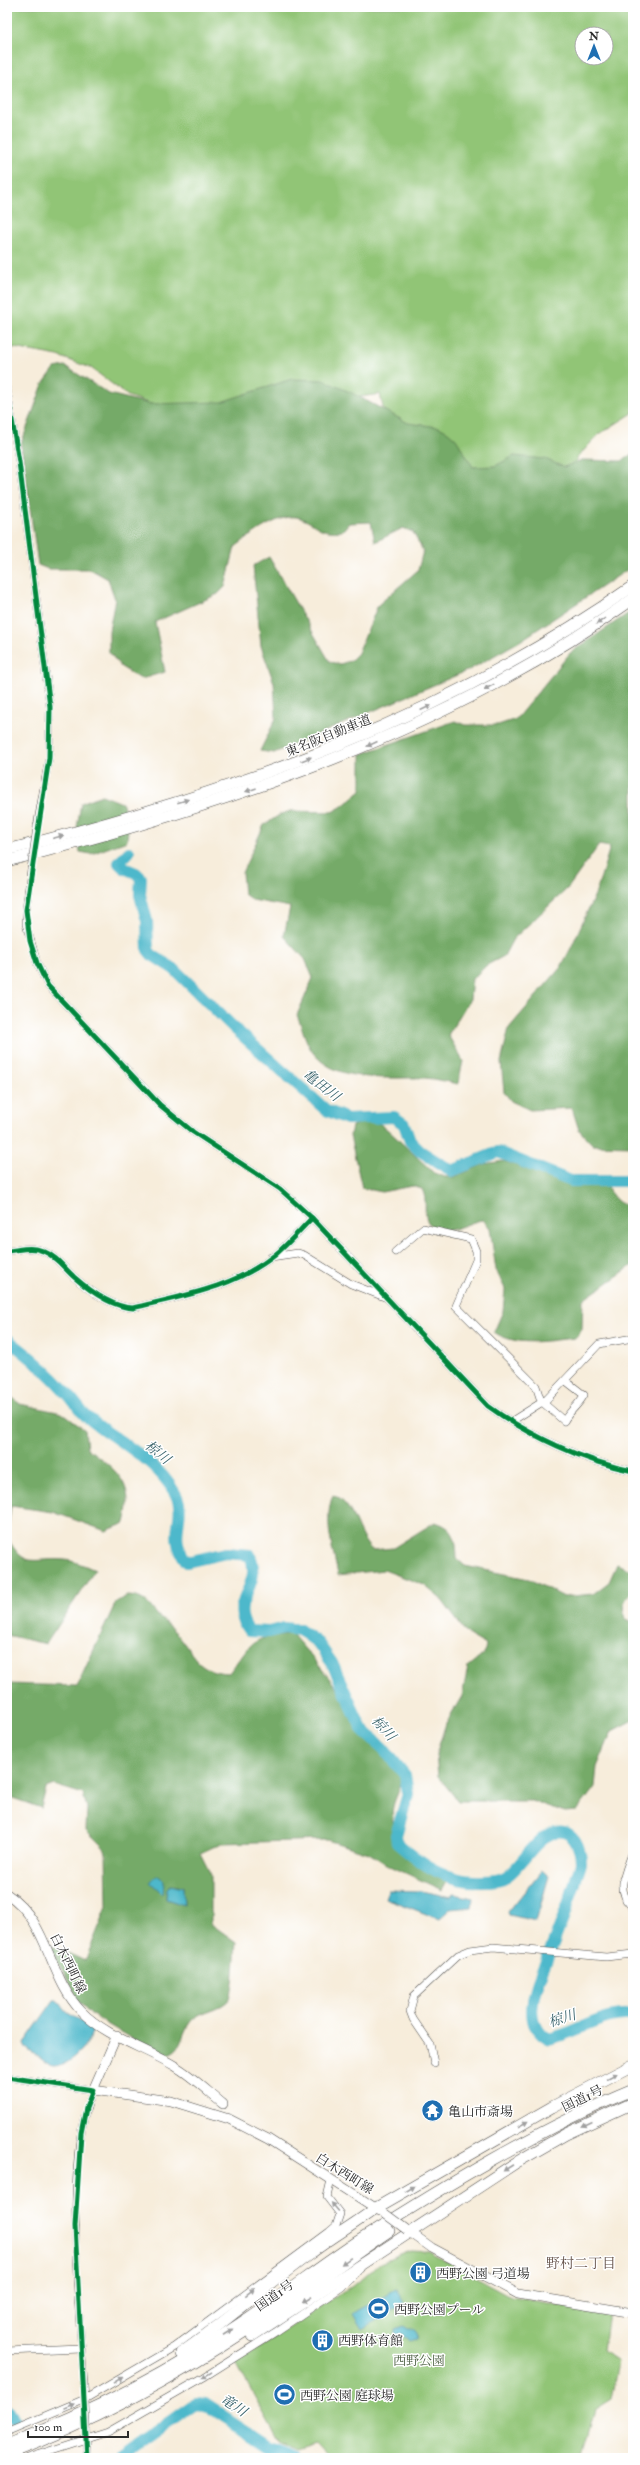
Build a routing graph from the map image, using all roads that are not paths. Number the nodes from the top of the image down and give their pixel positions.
1 (7, 390) edge
2 (633, 586) edge
3 (633, 599) edge
4 (7, 850) edge
5 (7, 861) edge
6 (312, 1218) junction
7 (7, 1251) edge
8 (395, 1252) dead end
9 (271, 1257) junction
10 (387, 1298) junction
11 (633, 1338) edge
12 (566, 1381) junction
13 (541, 1401) junction
14 (512, 1421) junction
15 (633, 1471) edge
16 (633, 1851) edge
17 (633, 1873) edge
18 (623, 1878) junction
19 (7, 1894) edge
20 (633, 1896) edge
21 (626, 1900) junction
22 (633, 1908) edge
23 (633, 1954) edge
24 (117, 2034) junction
25 (434, 2063) dead end
26 (633, 2066) edge
27 (7, 2077) edge
28 (93, 2090) junction
29 (633, 2090) edge
30 (633, 2103) edge
31 (223, 2104) dead end
32 (563, 2129) junction
33 (331, 2180) junction
34 (380, 2211) junction
35 (408, 2231) junction
36 (363, 2264) junction
37 (633, 2313) edge
38 (80, 2348) junction
39 (7, 2351) edge
40 (85, 2401) junction
41 (106, 2407) junction
42 (7, 2432) edge
43 (87, 2440) junction
44 (7, 2445) edge
45 (7, 2454) edge
46 (27, 2458) edge
47 (87, 2458) edge

1 - 6 street, bridge
4 -> 2 highway, 東名阪自動車道
3 -> 5 highway, 東名阪自動車道
6 - 9 street
6 - 10 street
7 - 9 street
8 - 13 street
9 - 10 street
10 - 14 street
11 - 12 street
12 - 13 street
12 - 13 street
13 - 14 street
14 - 15 street
16 - 18 street
17 - 18 street
18 - 21 street
19 - 24 main road, 白木西町線
20 - 21 street
21 - 22 street
23 - 25 street
24 - 28 main road
24 - 31 main road, 白木西町線
34 -> 26 highway
27 - 28 street
28 - 33 main road, 白木西町線
28 - 38 street
29 - 32 highway, 国道1号
30 -> 32 highway
32 -> 35 highway
32 - 41 highway, 国道1号
33 - 34 main road, 白木西町線
40 -> 33 street
34 - 35 main road, 白木西町線, bridge
34 - 41 highway
35 - 36 highway
35 - 37 main road, 白木西町線
36 -> 41 highway
36 -> 43 street
38 - 39 street
38 - 40 street
42 -> 40 street
40 - 43 street, bridge
41 - 44 highway, 国道1号
41 - 45 highway, 国道1号
43 - 46 street
43 - 47 street

